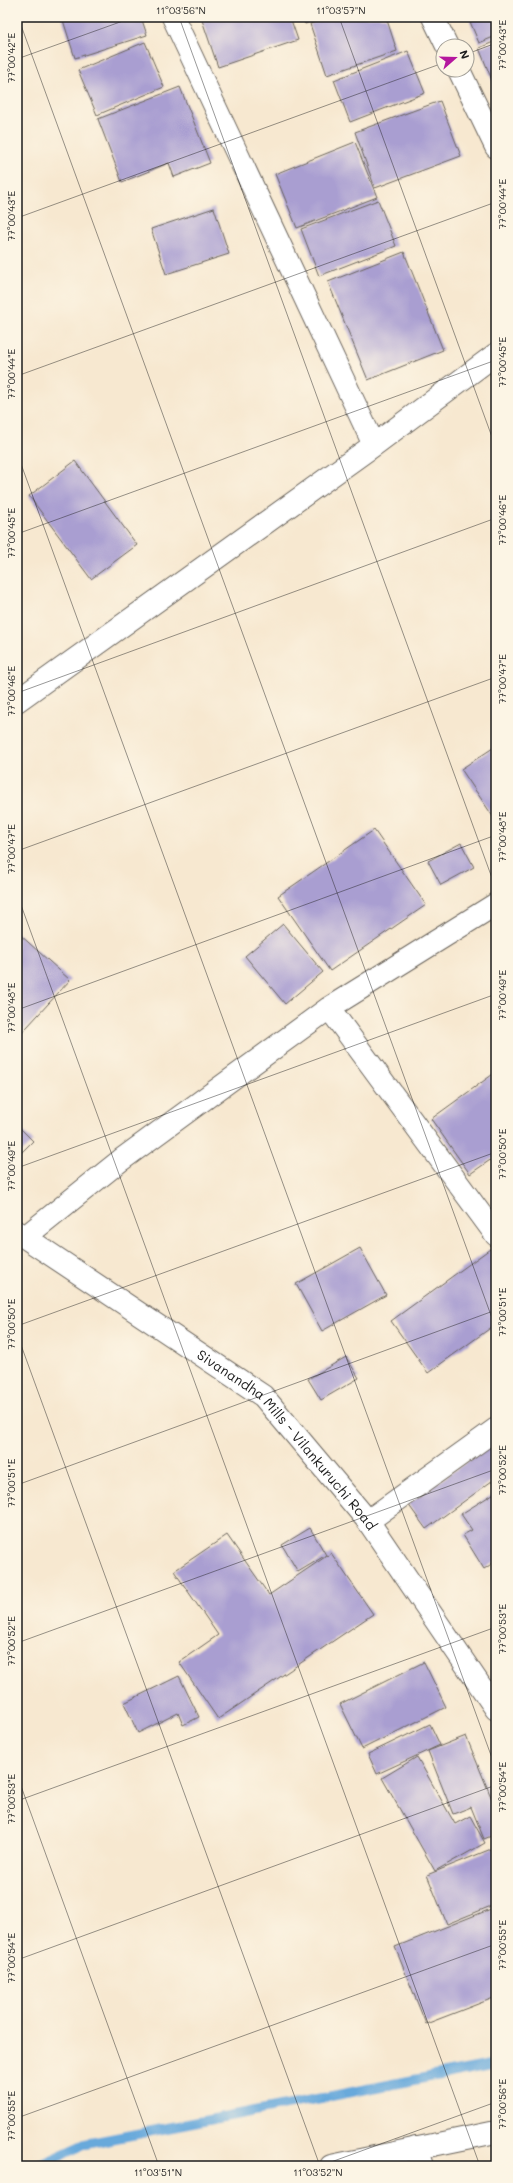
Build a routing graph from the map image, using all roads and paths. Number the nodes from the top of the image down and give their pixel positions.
1 (173, 17) edge
2 (433, 17) edge
3 (443, 38) edge
4 (463, 78) edge
5 (496, 147) edge
6 (496, 354) edge
7 (374, 445) junction
8 (17, 700) edge
9 (496, 904) edge
10 (329, 1008) junction
11 (21, 1234) edge
12 (496, 1235) edge
13 (496, 1429) edge
14 (368, 1521) junction
15 (496, 1709) edge
16 (496, 2132) edge
17 (419, 2157) edge
18 (331, 2166) edge

1 - 7 street
2 - 3 street
4 - 5 street
6 - 7 street
7 - 8 street
9 - 10 street
10 - 11 street
10 - 12 street
11 - 14 street, Sivanandha Mills - Vilankuruchi Road
13 - 14 street
14 - 15 street, Sivanandha Mills - Vilankuruchi Road
16 - 17 street
17 - 18 street

